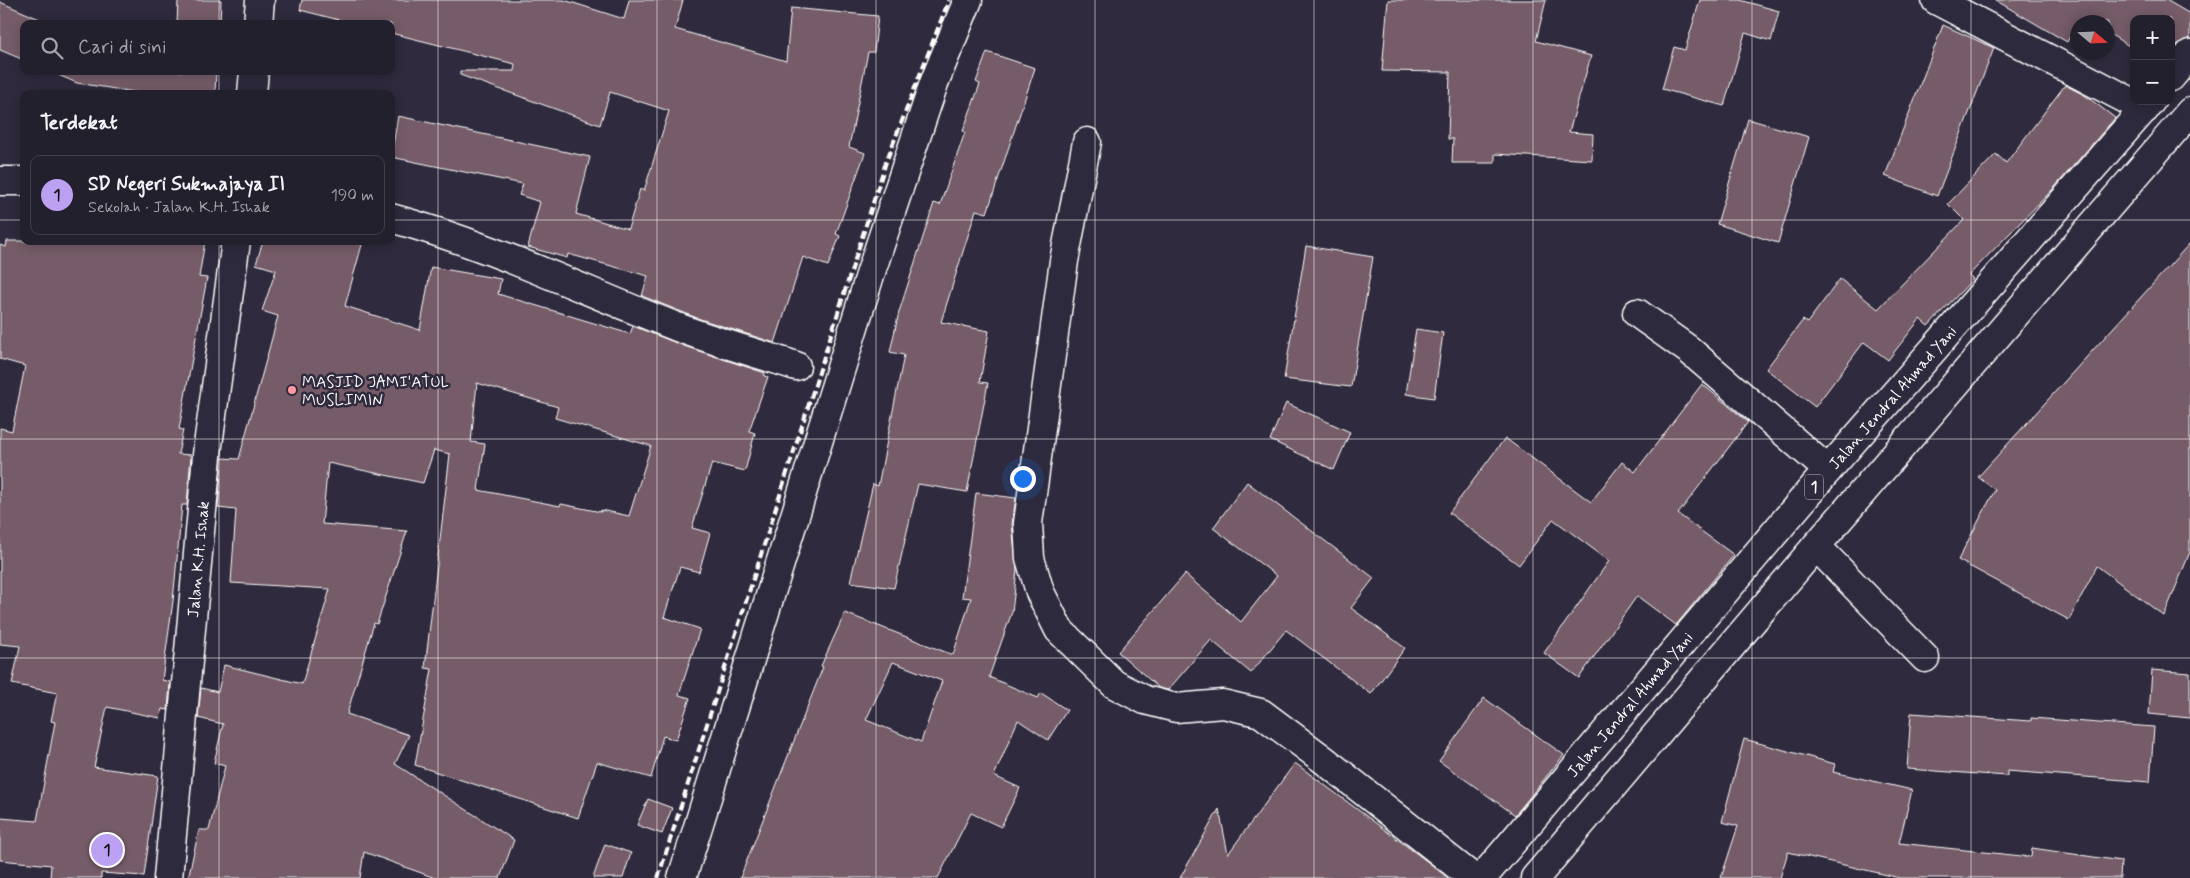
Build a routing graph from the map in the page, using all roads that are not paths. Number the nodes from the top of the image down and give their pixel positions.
1 (260, 0) edge
2 (968, 0) edge
3 (1936, 0) edge
4 (258, 20) edge
5 (2190, 54) edge
6 (2175, 72) edge
7 (254, 75) edge
8 (252, 90) edge
9 (2130, 96) edge
10 (2148, 105) edge
11 (2190, 112) edge
12 (1087, 142) dead end
13 (0, 181) edge
14 (20, 181) edge
15 (395, 219) edge
16 (235, 245) edge
17 (1637, 313) dead end
18 (796, 366) dead end
19 (1828, 470) junction
20 (1816, 546) junction
21 (1926, 658) dead end
22 (168, 878) edge
23 (682, 878) edge
24 (1472, 878) edge
25 (1482, 878) edge
26 (1535, 878) edge

1 - 4 main road
2 - 23 main road
3 - 9 main road
5 - 6 main road
7 - 8 main road
10 - 19 main road, Jalan Jendral Ahmad Yani / 1
11 - 20 main road
12 - 24 main road
13 - 14 main road
15 - 18 main road
16 - 22 main road, Jalan K.H. Ishak
17 - 19 main road
19 - 25 main road, Jalan Jendral Ahmad Yani / 1
20 - 21 main road
20 - 26 main road

